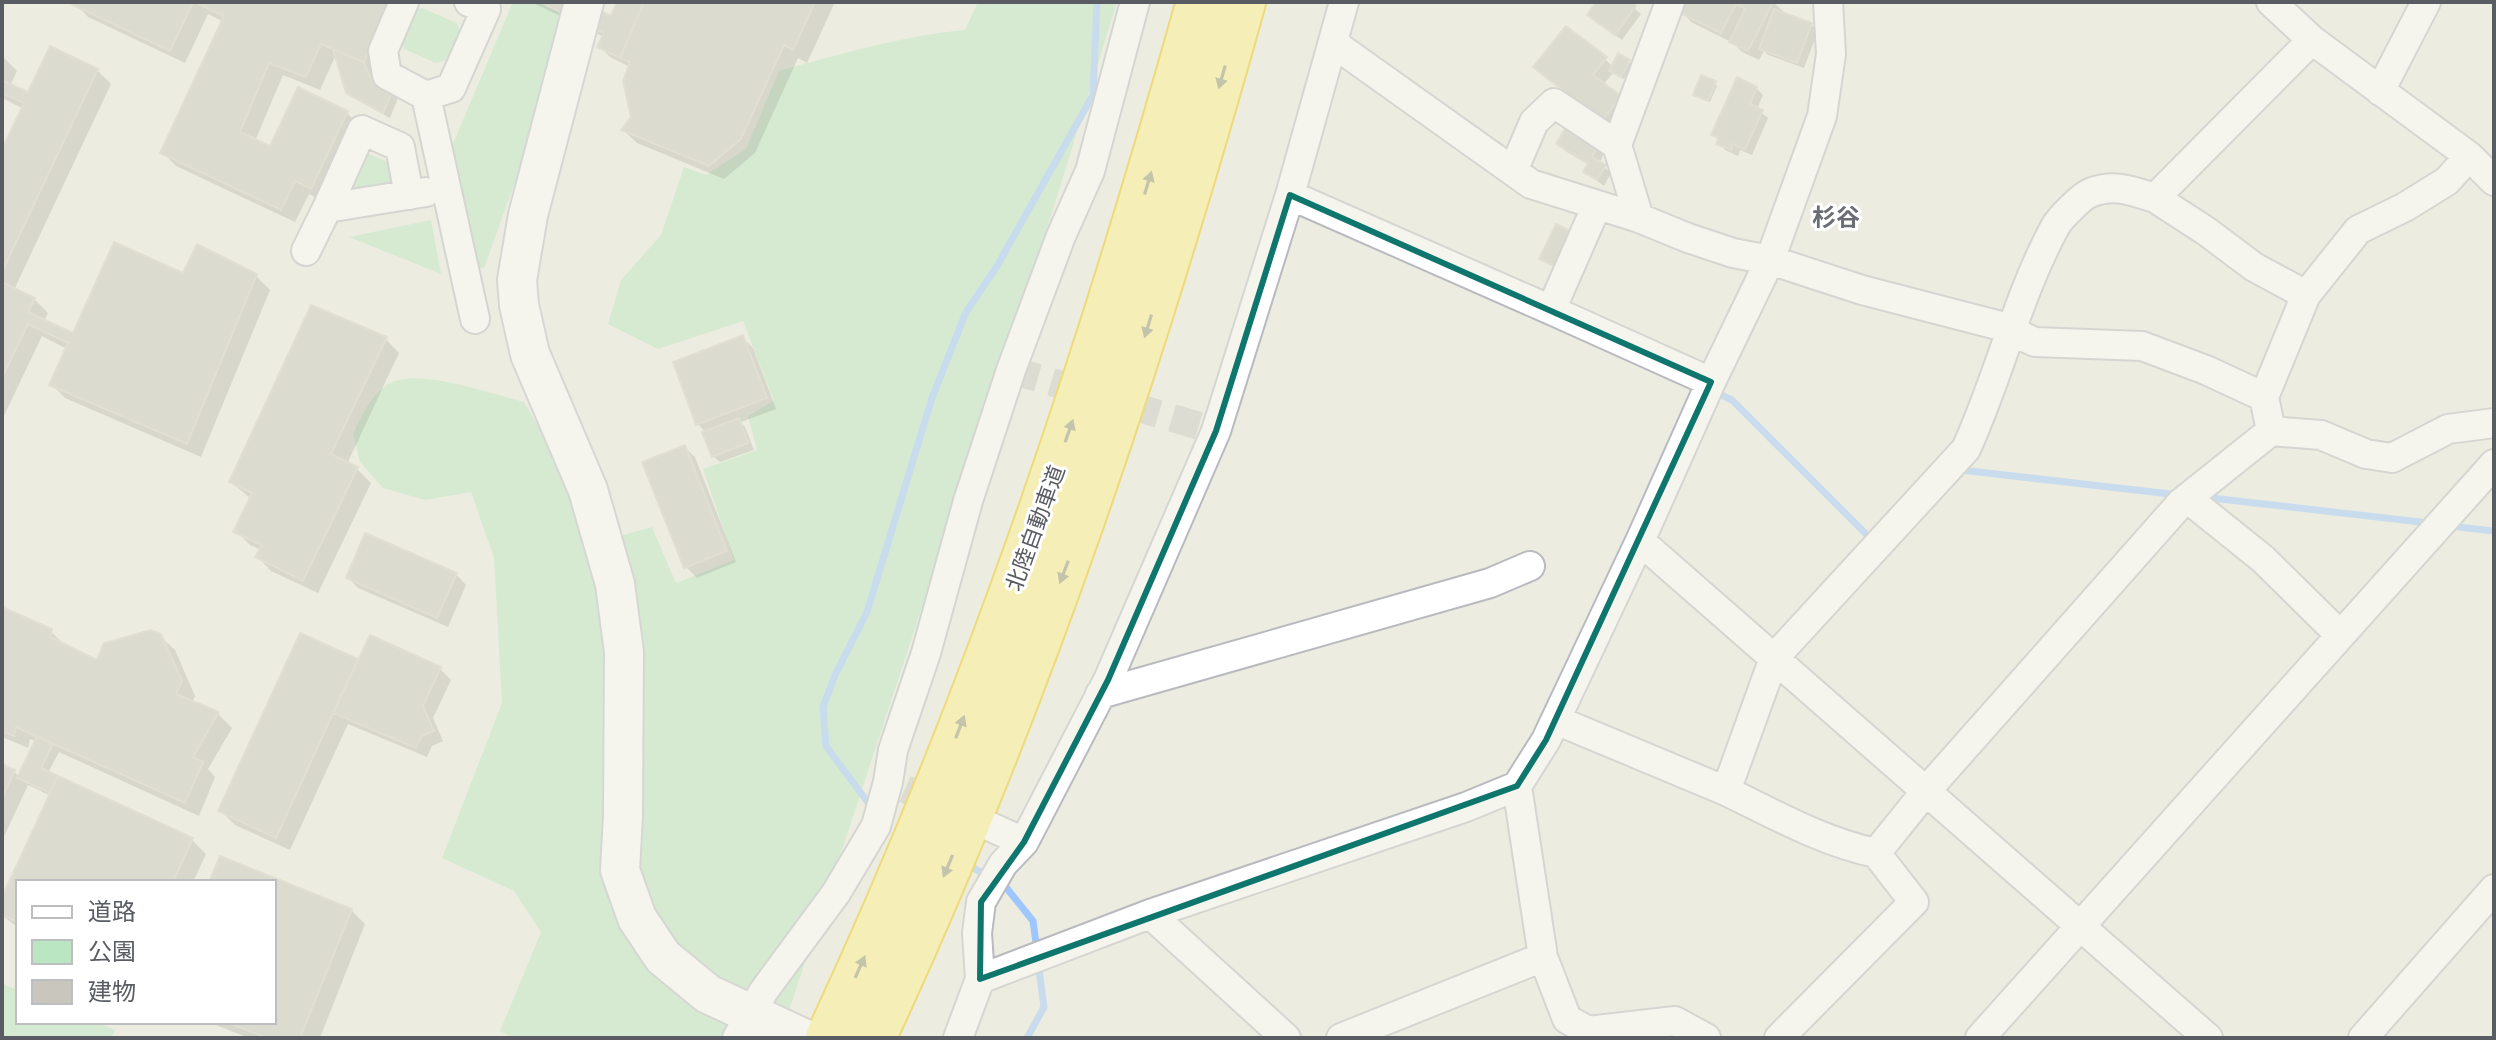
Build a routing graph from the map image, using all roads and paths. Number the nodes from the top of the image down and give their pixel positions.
1 (404, 2) edge
2 (584, 2) edge
3 (1135, 2) edge
4 (1199, 2) edge
5 (1243, 2) edge
6 (1344, 2) edge
7 (1828, 2) edge
8 (2271, 2) edge
9 (2426, 2) edge
10 (482, 4) edge
11 (1664, 4) edge
12 (2312, 40) junction
13 (1333, 43) junction
14 (2380, 91) junction
15 (426, 96) junction
16 (1617, 145) junction
17 (2469, 156) junction
18 (1513, 171) junction
19 (2494, 181) edge
20 (446, 189) junction
21 (409, 195) junction
22 (1290, 195) junction
23 (2155, 198) junction
24 (1597, 205) junction
25 (327, 208) junction
26 (1639, 218) junction
27 (306, 251) dead end
28 (1770, 260) junction
29 (2306, 295) junction
30 (1551, 310) junction
31 (475, 319) dead end
32 (2010, 331) junction
33 (1711, 382) junction
34 (2264, 397) junction
35 (2494, 423) edge
36 (2271, 431) junction
37 (2494, 464) edge
38 (2187, 498) junction
39 (1640, 541) junction
40 (1530, 566) dead end
41 (2340, 635) junction
42 (1774, 658) junction
43 (1100, 694) junction
44 (1556, 720) junction
45 (1517, 786) junction
46 (1726, 791) junction
47 (1926, 791) junction
48 (991, 827) dead end
49 (1024, 842) junction
50 (1876, 853) junction
51 (2494, 889) edge
52 (1150, 914) junction
53 (2080, 926) junction
54 (1543, 957) junction
55 (980, 979) junction
56 (752, 1024) edge
57 (803, 1038) edge
58 (828, 1038) edge
59 (873, 1038) edge
60 (958, 1038) edge
61 (1286, 1038) edge
62 (1341, 1038) edge
63 (1706, 1038) edge
64 (1779, 1038) edge
65 (1980, 1038) edge
66 (2208, 1038) edge
67 (2363, 1038) edge

1 - 15 street
2 - 56 street
3 - 56 street
58 -> 4 highway, 北陸自動車道
5 -> 59 highway, 北陸自動車道
6 - 13 street
7 - 28 street
8 - 12 street
9 - 14 street
10 - 15 street
11 - 16 street
12 - 14 street
12 - 23 street
13 - 18 street
13 - 22 street
14 - 17 street
15 - 20 street
16 - 18 street
16 - 26 street
17 - 19 street
17 - 29 street
18 - 24 street
20 - 21 street
20 - 31 street
21 - 25 street
21 - 25 street
22 - 30 street
22 - 43 street
23 - 29 street
23 - 32 street
24 - 26 street
24 - 30 street
25 - 27 street
26 - 28 street
28 - 32 street
28 - 33 street
29 - 34 street
30 - 33 street
32 - 34 street
32 - 42 street
33 - 39 street
34 - 36 street
35 - 36 street
36 - 38 street
37 - 41 street
38 - 41 street
38 - 47 street
39 - 42 street
39 - 44 street
40 - 43 street
41 - 53 street
42 - 46 street
42 - 47 street
43 - 49 street
44 - 45 street
44 - 46 street
45 - 52 street
45 - 54 street
46 - 50 street
47 - 50 street
47 - 53 street
48 - 49 street
49 - 55 street
50 - 64 street
51 - 67 street
52 - 55 street
52 - 61 street
53 - 65 street
53 - 66 street
54 - 62 street
54 - 63 street
55 - 60 street
56 - 57 street

